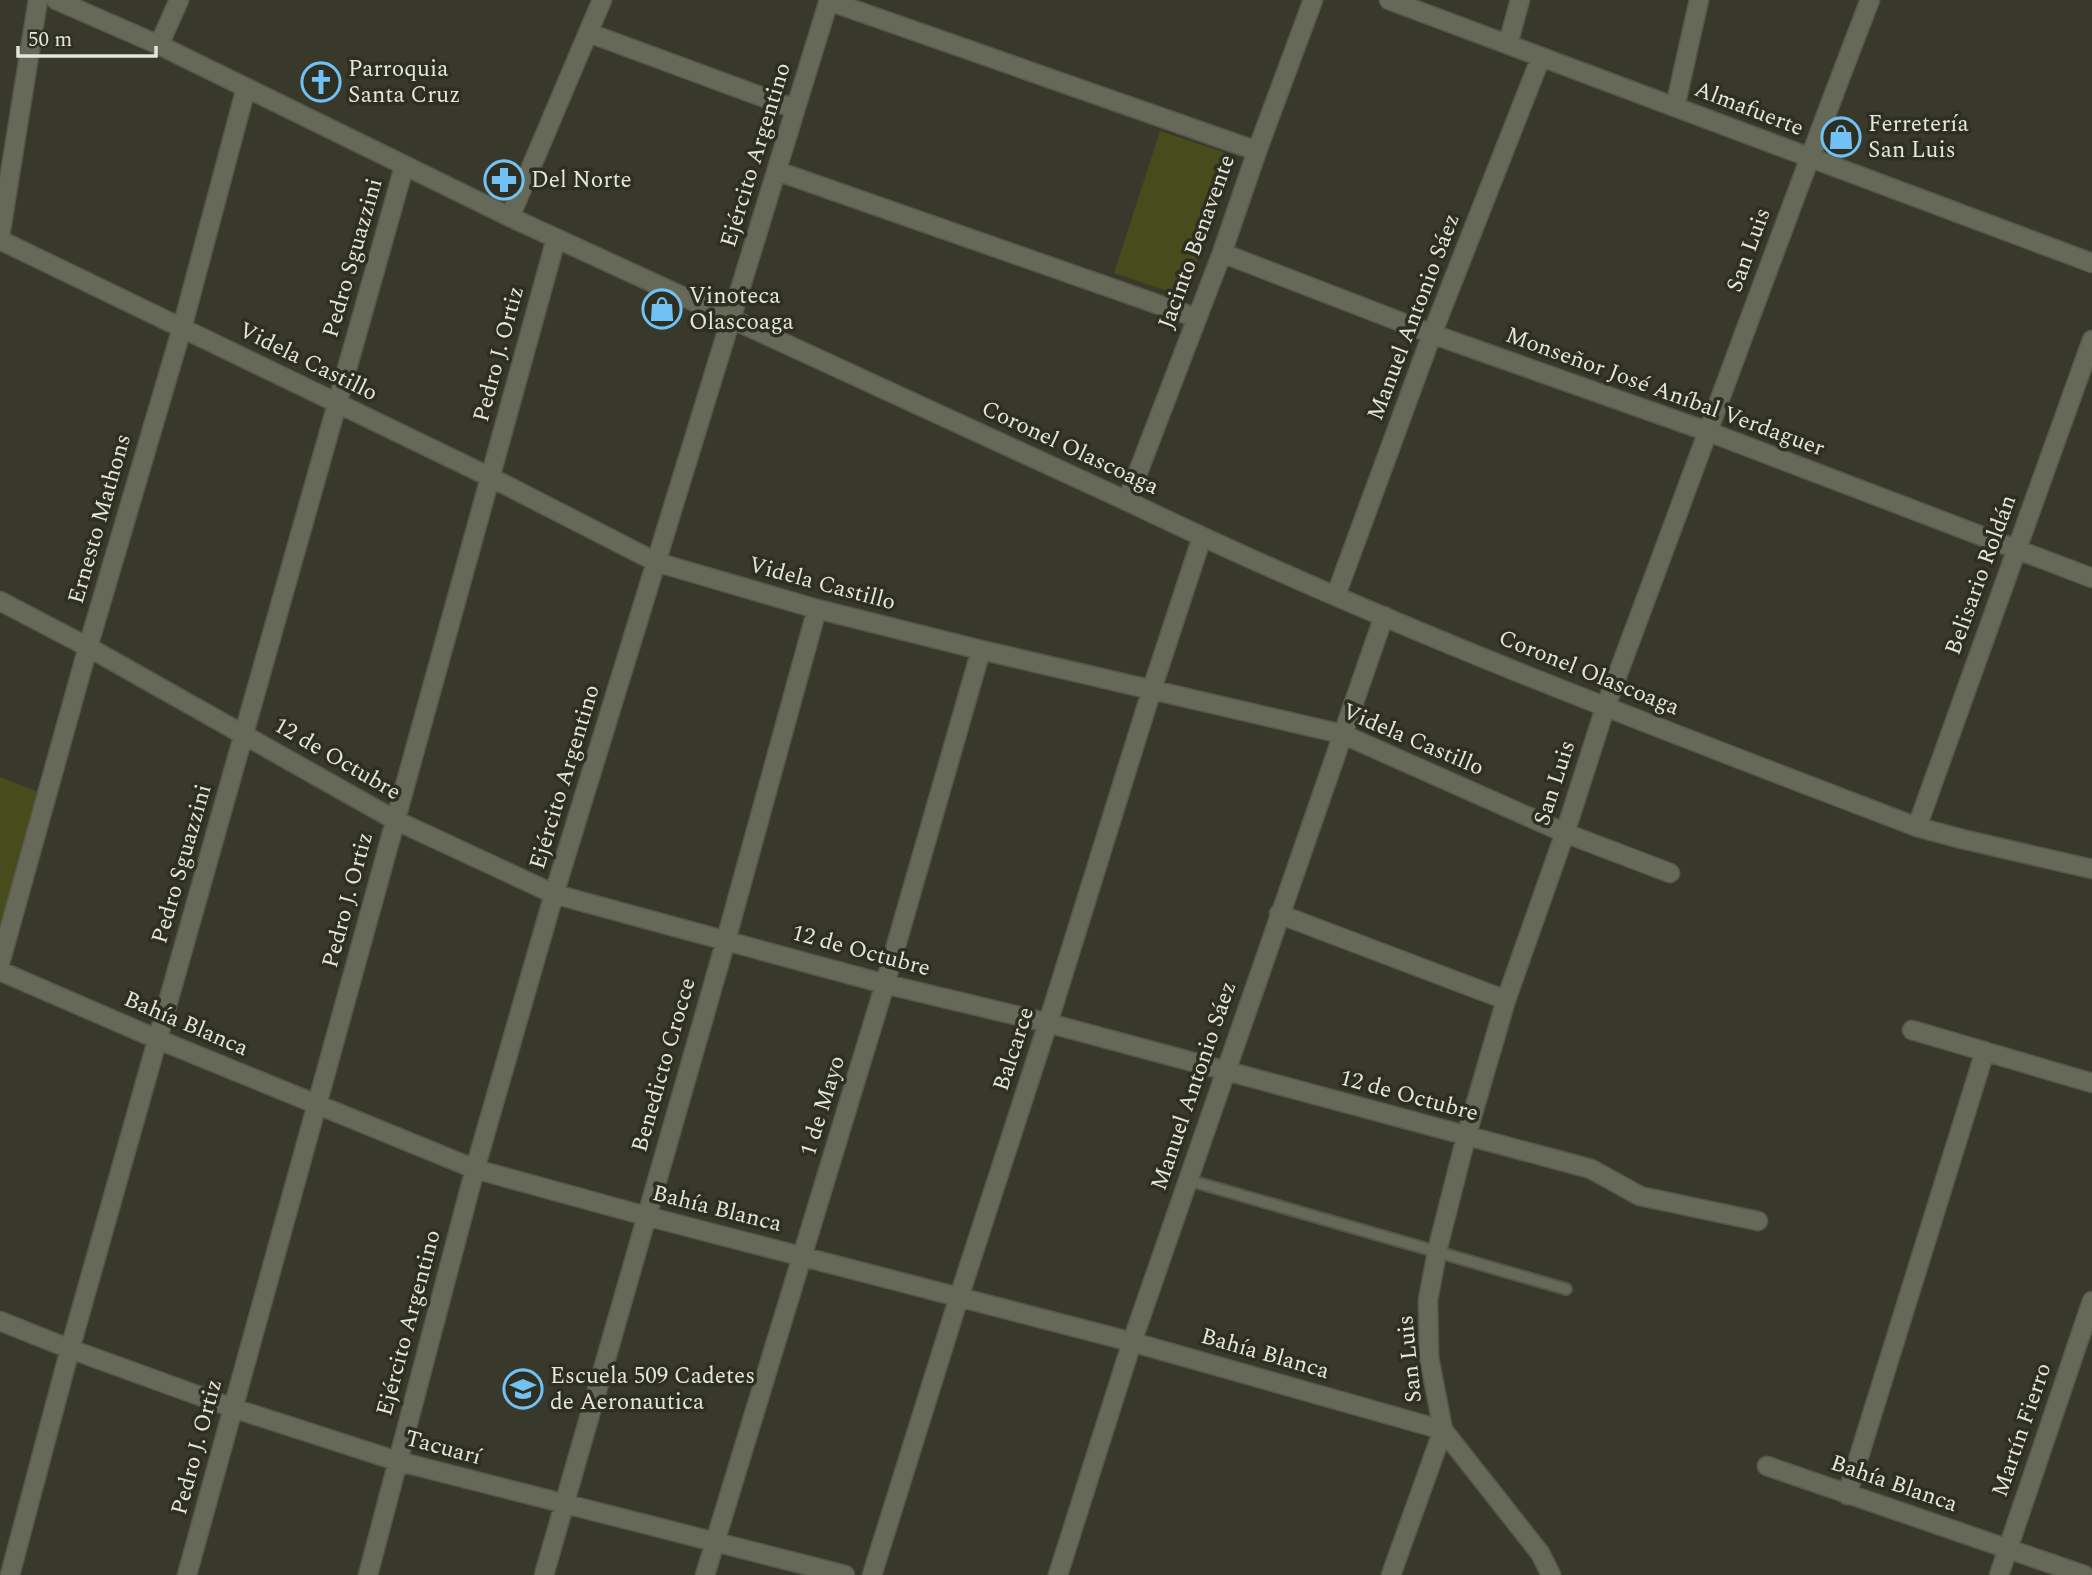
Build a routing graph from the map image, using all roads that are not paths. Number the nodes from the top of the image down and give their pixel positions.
1 (38, 0) edge
2 (56, 0) edge
3 (179, 0) edge
4 (602, 0) edge
5 (1313, 0) edge
6 (1389, 0) edge
7 (1520, 0) edge
8 (1699, 0) edge
9 (1870, 0) edge
10 (829, 1) edge
11 (589, 33) junction
12 (1508, 44) junction
13 (159, 45) junction
14 (1541, 57) junction
15 (246, 89) junction
16 (1675, 107) junction
17 (795, 109) junction
18 (1257, 151) junction
19 (1809, 158) junction
20 (404, 167) junction
21 (777, 172) junction
22 (510, 217) junction
23 (0, 238) edge
24 (556, 239) junction
25 (1222, 253) junction
26 (2092, 263) edge
27 (1196, 318) junction
28 (730, 319) junction
29 (182, 328) junction
30 (1432, 334) junction
31 (2092, 340) edge
32 (337, 404) junction
33 (1709, 432) junction
34 (490, 477) junction
35 (1127, 501) junction
36 (1202, 537) junction
37 (2016, 550) junction
38 (656, 562) junction
39 (2092, 578) edge
40 (1336, 595) junction
41 (0, 601) edge
42 (817, 609) junction
43 (1384, 616) junction
44 (88, 647) junction
45 (981, 650) junction
46 (1152, 689) junction
47 (1605, 708) junction
48 (245, 734) junction
49 (1342, 734) junction
50 (396, 820) junction
51 (1917, 827) junction
52 (1565, 833) junction
53 (2092, 869) edge
54 (1670, 873) dead end
55 (554, 894) junction
56 (1279, 914) junction
57 (726, 940) junction
58 (0, 963) edge
59 (0, 971) edge
60 (886, 984) junction
61 (1506, 1000) junction
62 (1048, 1023) junction
63 (1912, 1030) dead end
64 (157, 1039) junction
65 (1985, 1051) junction
66 (1226, 1072) junction
67 (2092, 1083) edge
68 (317, 1105) junction
69 (1466, 1137) junction
70 (475, 1169) junction
71 (1188, 1180) junction
72 (646, 1216) junction
73 (1758, 1221) dead end
74 (1437, 1252) junction
75 (803, 1256) junction
76 (1566, 1289) dead end
77 (959, 1297) junction
78 (2092, 1301) edge
79 (0, 1321) edge
80 (1132, 1342) junction
81 (70, 1349) junction
82 (233, 1408) junction
83 (1443, 1430) junction
84 (397, 1461) junction
85 (1767, 1466) dead end
86 (1847, 1495) junction
87 (563, 1504) junction
88 (715, 1542) junction
89 (2008, 1549) junction
90 (10, 1575) edge
91 (187, 1575) edge
92 (368, 1575) edge
93 (544, 1575) edge
94 (705, 1575) edge
95 (845, 1575) edge
96 (873, 1575) edge
97 (1058, 1575) edge
98 (1391, 1575) edge
99 (1551, 1575) edge
100 (1999, 1575) edge
101 (2084, 1575) edge

1 - 23 street
2 - 13 street, Coronel Olascoaga
3 - 13 street
4 - 11 street
5 - 18 street, Jacinto Benavente
6 - 12 street, Almafuerte
7 - 12 street
8 - 16 street
9 - 19 street, San Luis
10 - 17 street, Ejército Argentino
10 - 18 street
11 - 17 street
11 - 22 street
12 - 14 street, Almafuerte
13 - 15 street, Coronel Olascoaga
14 - 16 street, Almafuerte
14 - 30 street, Manuel Antonio Sáez
15 - 20 street, Coronel Olascoaga
15 - 29 street, Ernesto Mathons
16 - 19 street, Almafuerte
17 - 21 street, Ejército Argentino
18 - 25 street, Jacinto Benavente
19 - 26 street, Almafuerte
19 - 33 street, San Luis
20 - 22 street, Coronel Olascoaga
20 - 32 street, Pedro Sguazzini
21 - 27 street
21 - 28 street, Ejército Argentino
22 - 24 street, Coronel Olascoaga
23 - 29 street, Videla Castillo
24 - 28 street, Coronel Olascoaga
24 - 34 street, Pedro J. Ortiz
25 - 27 street, Jacinto Benavente
25 - 30 street, Monseñor José Aníbal Verdaguer
27 - 35 street, Jacinto Benavente
28 - 35 street, Coronel Olascoaga
28 - 38 street, Ejército Argentino
29 - 32 street, Videla Castillo
29 - 44 street, Ernesto Mathons
30 - 33 street, Monseñor José Aníbal Verdaguer
30 - 40 street, Manuel Antonio Sáez
31 - 37 street, Belisario Roldán
32 - 34 street, Videla Castillo
32 - 48 street, Pedro Sguazzini
33 - 37 street, Monseñor José Aníbal Verdaguer
33 - 47 street, San Luis
34 - 38 street, Videla Castillo
34 - 50 street, Pedro J. Ortiz
35 - 36 street, Coronel Olascoaga
36 - 40 street, Coronel Olascoaga
36 - 46 street, Balcarce
37 - 39 street, Monseñor José Aníbal Verdaguer
37 - 51 street, Belisario Roldán
38 - 42 street, Videla Castillo
38 - 55 street, Ejército Argentino
40 - 43 street, Coronel Olascoaga
41 - 44 street, 12 de Octubre
42 - 45 street, Videla Castillo
42 - 57 street, Benedicto Crocce
43 - 47 street, Coronel Olascoaga
43 - 49 street, Manuel Antonio Sáez
44 - 48 street, 12 de Octubre
44 - 58 street, Ernesto Mathons
45 - 46 street, Videla Castillo
45 - 60 street, 1 de Mayo
46 - 49 street, Videla Castillo
46 - 62 street, Balcarce
47 - 51 street, Coronel Olascoaga
47 - 52 street, San Luis
48 - 50 street, 12 de Octubre
48 - 64 street, Pedro Sguazzini
49 - 52 street, Videla Castillo
49 - 56 street, Manuel Antonio Sáez
50 - 55 street, 12 de Octubre
50 - 68 street, Pedro J. Ortiz
51 - 53 street, Coronel Olascoaga
52 - 54 street, Videla Castillo
52 - 61 street, San Luis
55 - 57 street, 12 de Octubre
55 - 70 street, Ejército Argentino
56 - 61 street
56 - 66 street, Manuel Antonio Sáez
57 - 60 street, 12 de Octubre
57 - 72 street, Benedicto Crocce
59 - 64 street, Bahía Blanca
60 - 62 street, 12 de Octubre
60 - 75 street, 1 de Mayo
61 - 69 street, San Luis
62 - 66 street, 12 de Octubre
62 - 77 street, Balcarce
63 - 65 street
64 - 68 street, Bahía Blanca
64 - 81 street, Pedro Sguazzini
65 - 67 street
65 - 86 street
66 - 69 street, 12 de Octubre
66 - 71 street, Manuel Antonio Sáez
68 - 70 street, Bahía Blanca
68 - 82 street, Pedro J. Ortiz
69 - 73 street, 12 de Octubre
69 - 74 street, San Luis
70 - 72 street, Bahía Blanca
70 - 84 street, Ejército Argentino
71 - 74 lane
71 - 80 street, Manuel Antonio Sáez
72 - 75 street, Bahía Blanca
72 - 87 street, Benedicto Crocce
74 - 76 lane
74 - 83 street, San Luis
75 - 77 street, Bahía Blanca
75 - 88 street, 1 de Mayo
77 - 80 street, Bahía Blanca
77 - 96 street, Balcarce
78 - 89 street, Martín Fierro
79 - 81 street, Tacuarí
80 - 83 street, Bahía Blanca
80 - 97 street, Manuel Antonio Sáez
81 - 82 street, Tacuarí
81 - 90 street, Pedro Sguazzini
82 - 84 street, Tacuarí
82 - 91 street, Pedro J. Ortiz
83 - 98 street
83 - 99 street, San Luis
84 - 87 street, Tacuarí
84 - 92 street, Ejército Argentino
85 - 86 street, Bahía Blanca
86 - 89 street, Bahía Blanca
87 - 88 street, Tacuarí
87 - 93 street, Benedicto Crocce
88 - 94 street, 1 de Mayo
88 - 95 street, Tacuarí
89 - 100 street, Martín Fierro
89 - 101 street, Bahía Blanca

